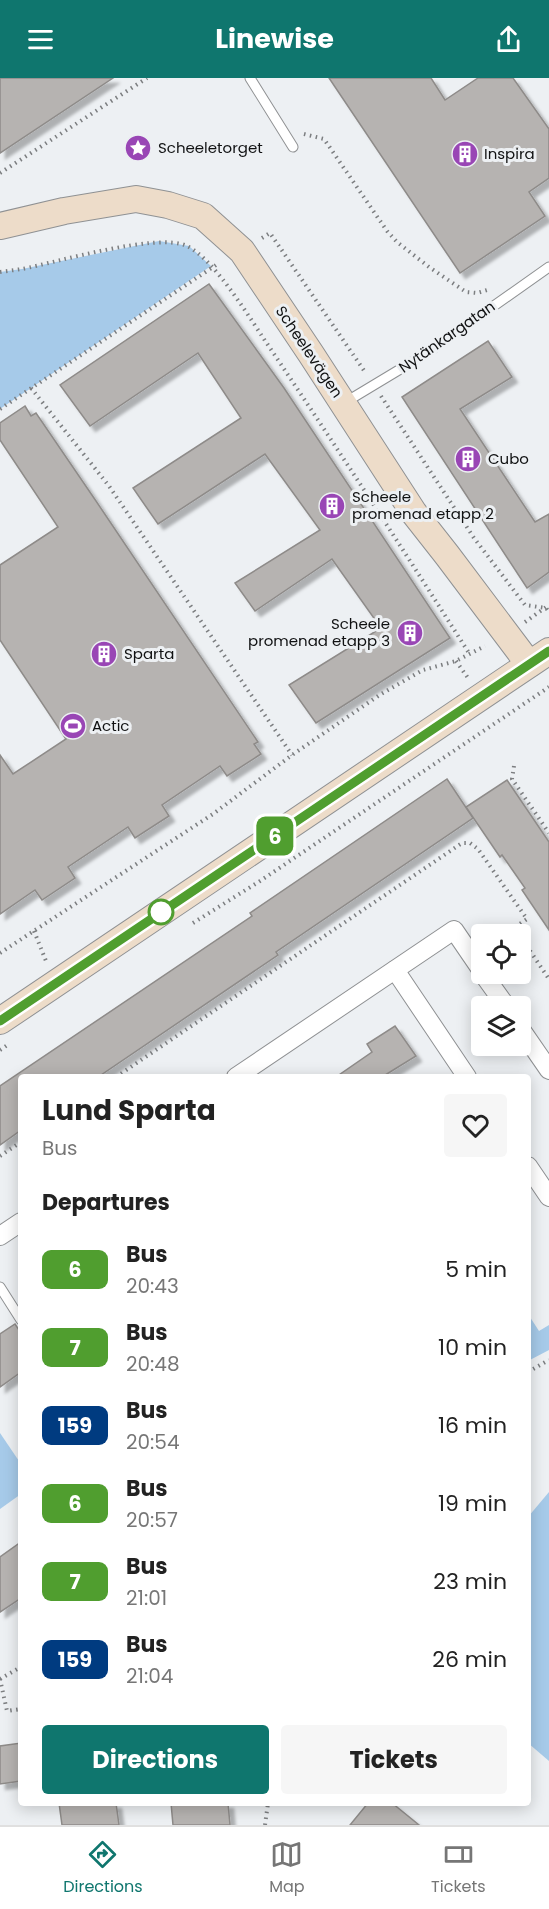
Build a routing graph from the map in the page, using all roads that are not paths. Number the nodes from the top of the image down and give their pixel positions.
1 (250, 78) edge
2 (292, 147) dead end
3 (0, 226) edge
4 (549, 267) edge
5 (343, 403) junction
6 (539, 658) edge
7 (471, 956) edge
8 (395, 970) junction
9 (5, 1032) edge
10 (531, 1044) edge
11 (549, 1070) edge
12 (240, 1074) edge
13 (465, 1074) edge
14 (531, 1170) edge
15 (549, 1197) edge
16 (18, 1224) edge
17 (0, 1236) edge
18 (0, 1287) edge
19 (18, 1315) edge

1 - 2 lane
3 - 5 street, Scheelevägen
4 - 5 lane, Nytänkargatan
5 - 6 street, Scheelevägen
6 - 9 street
7 - 8 street
8 - 12 street
8 - 13 street
10 - 11 street
14 - 15 street
16 - 17 street
18 - 19 lane

